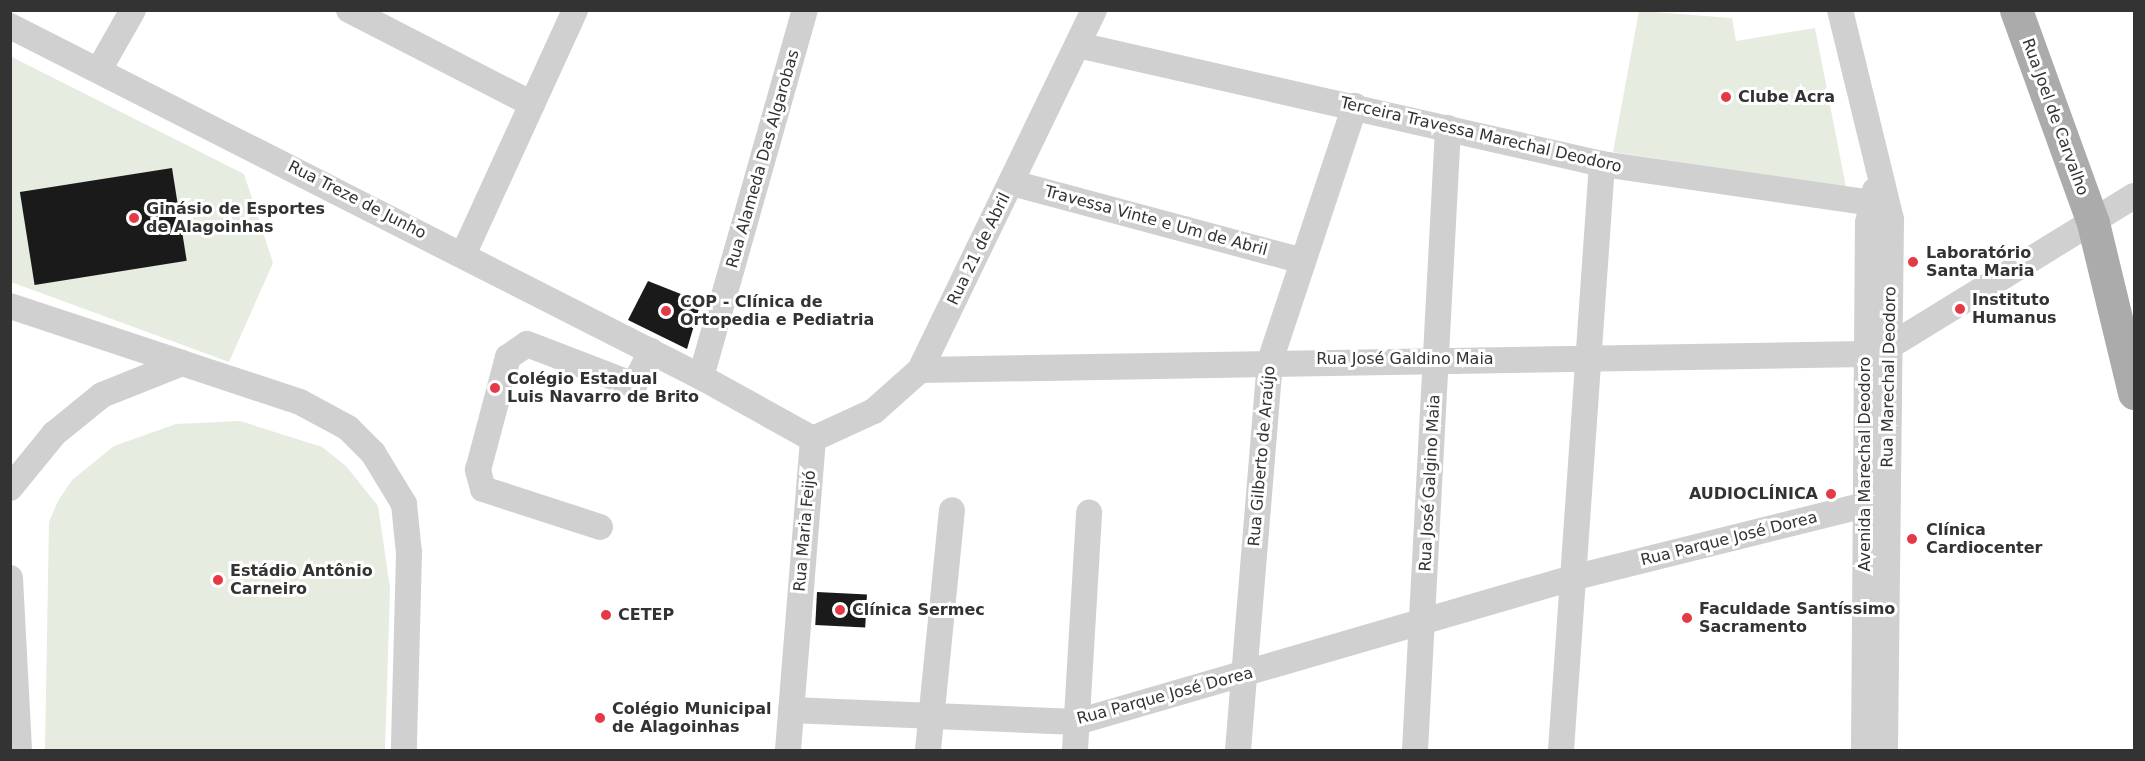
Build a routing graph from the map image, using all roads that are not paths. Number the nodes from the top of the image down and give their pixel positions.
1 (133, 10) edge
2 (349, 10) edge
3 (575, 10) edge
4 (805, 10) edge
5 (1094, 10) edge
6 (1840, 10) edge
7 (2016, 10) edge
8 (10, 26) edge
9 (1078, 45) junction
10 (100, 68) junction
11 (532, 104) junction
12 (1355, 106) junction
13 (1448, 128) junction
14 (1602, 165) junction
15 (1012, 183) junction
16 (2134, 196) edge
17 (1879, 205) junction
18 (2093, 223) junction
19 (463, 255) junction
20 (1300, 260) junction
21 (10, 306) edge
22 (1890, 346) junction
23 (651, 351) junction
24 (1865, 354) junction
25 (1588, 358) junction
26 (1436, 359) junction
27 (1270, 360) junction
28 (182, 363) junction
29 (920, 369) junction
30 (701, 377) junction
31 (2134, 393) edge
32 (813, 439) junction
33 (10, 488) edge
34 (1876, 502) junction
35 (952, 510) dead end
36 (1089, 512) dead end
37 (600, 527) dead end
38 (10, 578) edge
39 (1572, 578) junction
40 (11, 606) edge
41 (1423, 622) junction
42 (1244, 676) junction
43 (791, 710) junction
44 (931, 712) junction
45 (1077, 722) junction
46 (19, 750) edge
47 (404, 750) edge
48 (788, 750) edge
49 (928, 750) edge
50 (1075, 750) edge
51 (1238, 750) edge
52 (1415, 750) edge
53 (1561, 750) edge
54 (1864, 750) edge
55 (1885, 750) edge

1 - 10 street
2 - 11 street
3 - 11 street
4 - 30 street, Rua Alameda Das Algarobas
5 - 9 street, Rua 21 de Abril
6 - 17 street, Avenida Marechal Deodoro
7 - 18 main road, Rua Joel de Carvalho
8 - 10 street, Rua Treze de Junho
9 - 12 street, Terceira Travessa Marechal Deodoro
9 - 15 street, Rua 21 de Abril
10 - 19 street, Rua Treze de Junho
11 - 19 street
12 - 13 street, Terceira Travessa Marechal Deodoro
12 - 20 street, Rua Gilberto de Araújo
13 - 14 street, Terceira Travessa Marechal Deodoro
13 - 26 street, Rua José Galgino Maia
14 - 17 street, Terceira Travessa Marechal Deodoro
14 - 25 street
15 - 20 street, Travessa Vinte e Um de Abril
15 - 29 street, Rua 21 de Abril
16 - 18 street, Rua José Galdino Maia
17 - 22 street, Rua Marechal Deodoro
17 - 24 street, Avenida Marechal Deodoro
18 - 22 street, Rua José Galdino Maia
18 - 31 main road, Rua Joel de Carvalho
19 - 23 street, Rua Treze de Junho
20 - 27 street, Rua Gilberto de Araújo
21 - 28 street
22 - 24 street, Rua José Galdino Maia
22 - 34 street, Rua Marechal Deodoro
23 - 30 street, Rua Treze de Junho
23 - 37 street
24 - 25 street, Rua José Galdino Maia
24 - 34 street, Avenida Marechal Deodoro
25 - 26 street, Rua José Galdino Maia
25 - 39 street
26 - 27 street, Rua José Galdino Maia
26 - 41 street, Rua José Galgino Maia
27 - 29 street, Rua José Galdino Maia
27 - 42 street, Rua Gilberto de Araújo
28 - 33 street
28 - 47 street
29 - 32 street, Rua 21 de Abril
30 - 32 street
32 - 43 street, Rua Maria Feijó
34 - 39 street, Rua Parque José Dorea
34 - 54 street, Avenida Marechal Deodoro
34 - 55 street, Rua Marechal Deodoro
35 - 44 street
36 - 45 street
38 - 40 street
39 - 41 street, Rua Parque José Dorea
39 - 53 street
40 - 46 street
41 - 42 street, Rua Parque José Dorea
41 - 52 street
42 - 45 street, Rua Parque José Dorea
42 - 51 street, Rua Gilberto de Araújo
43 - 44 street, Rua Parque José Dorea
43 - 48 street, Rua Maria Feijó
44 - 45 street, Rua Parque José Dorea
44 - 49 street
45 - 50 street

